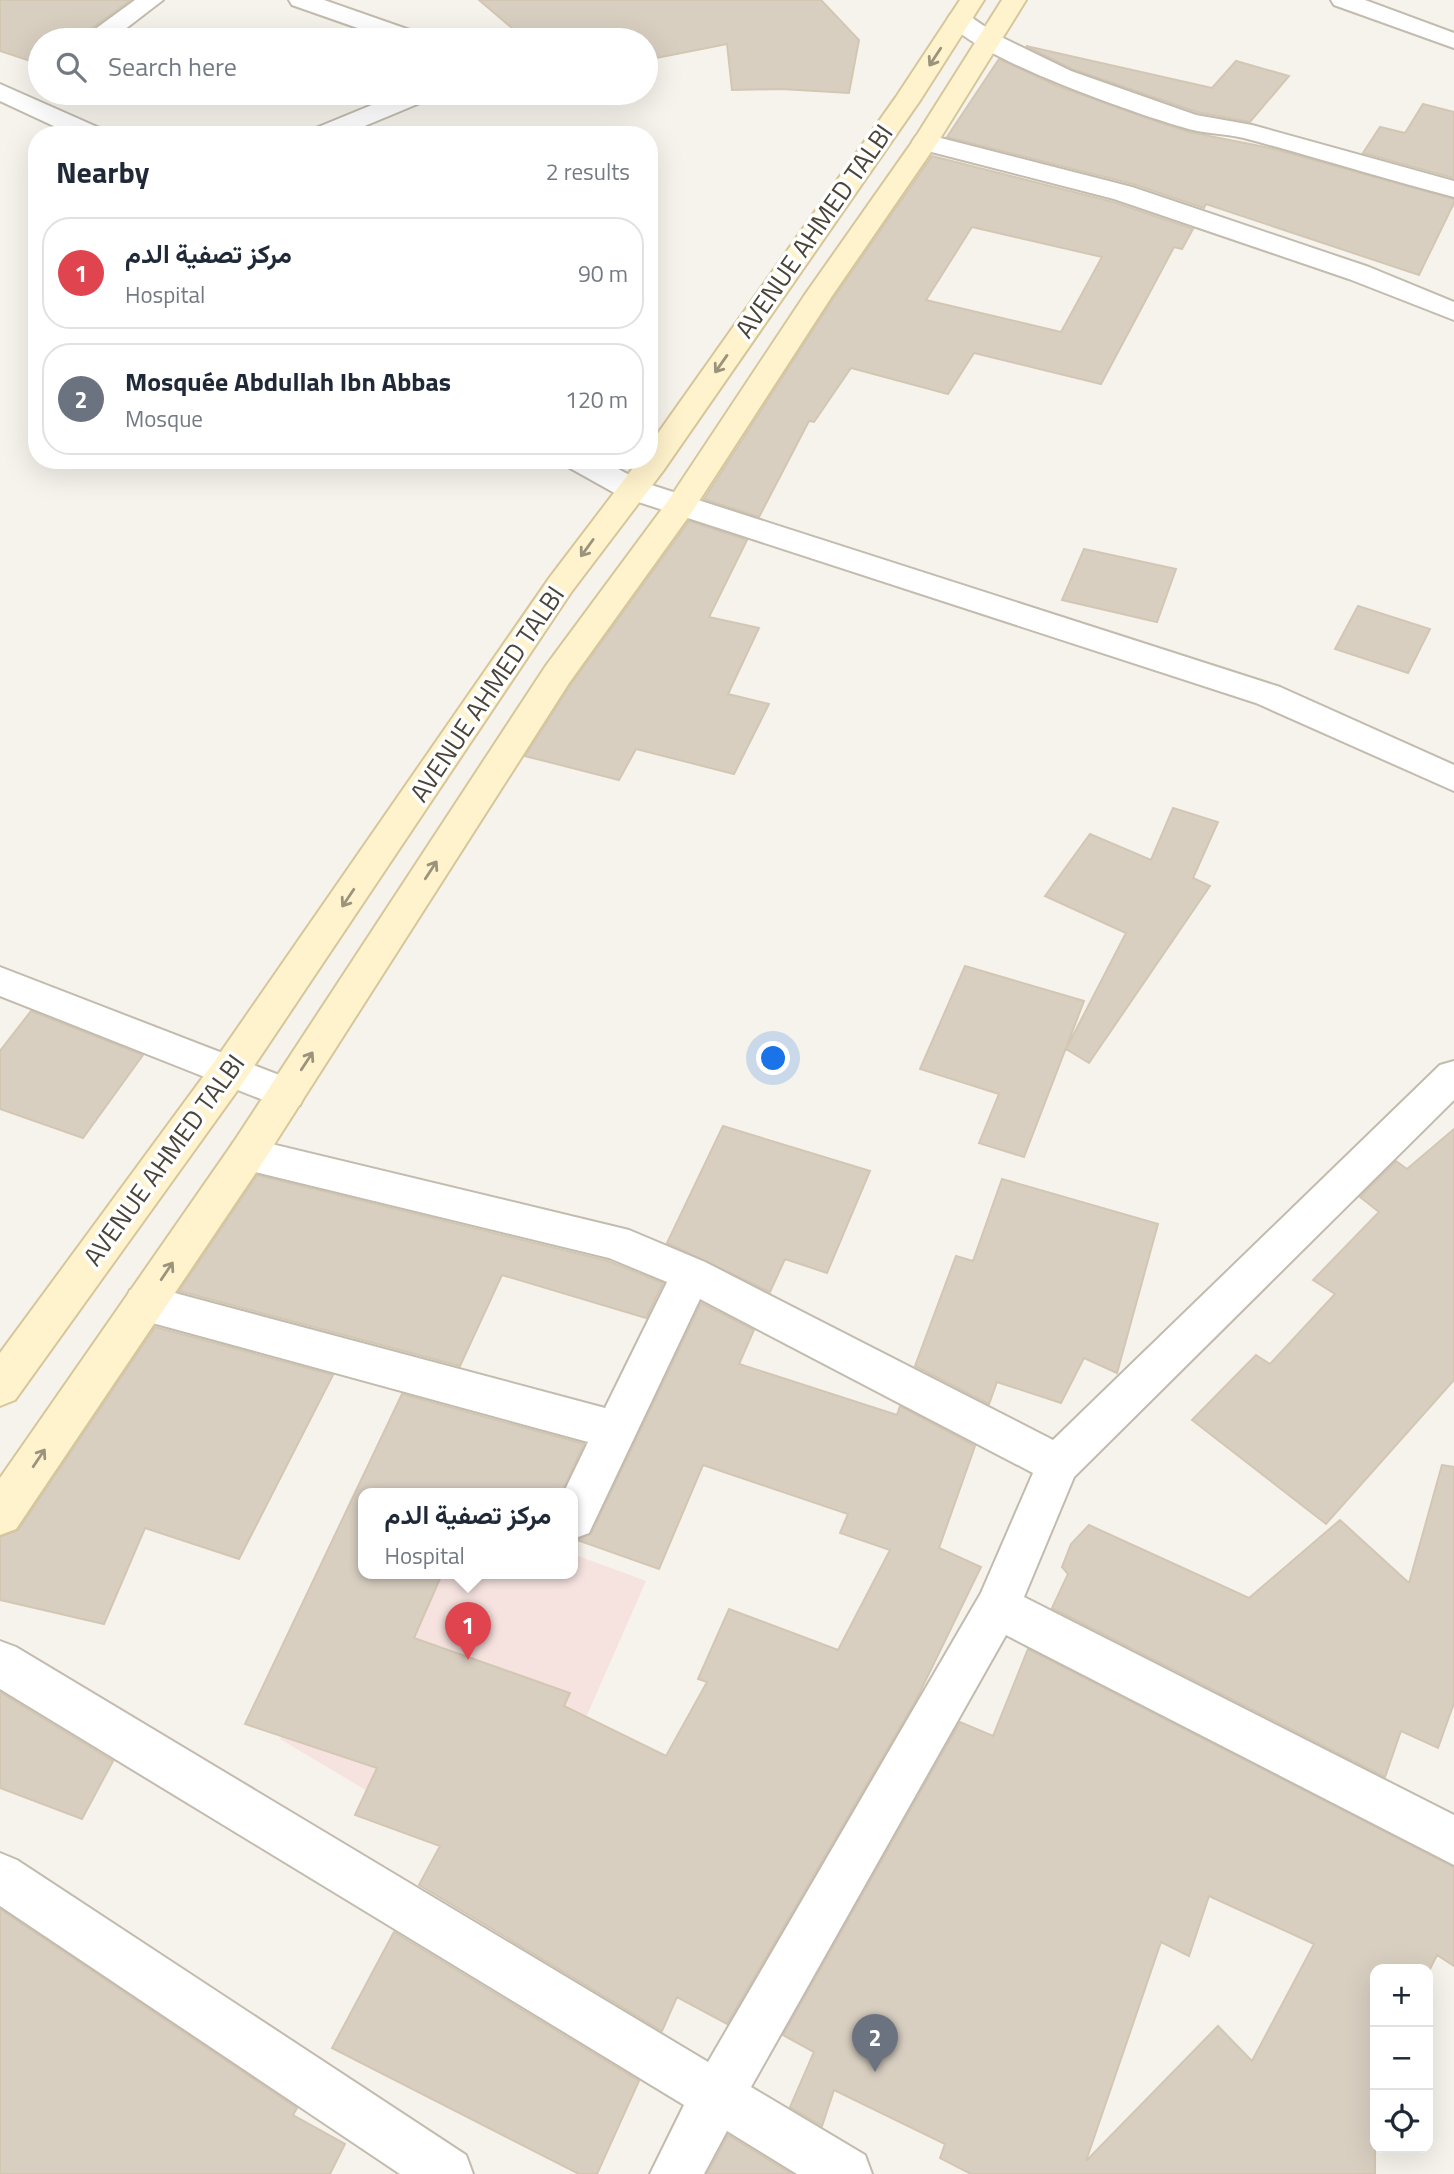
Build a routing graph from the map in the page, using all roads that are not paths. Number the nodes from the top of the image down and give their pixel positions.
1 (151, 0) edge
2 (301, 0) edge
3 (1014, 0) edge
4 (1343, 0) edge
5 (966, 10) edge
6 (112, 28) edge
7 (381, 28) edge
8 (988, 40) junction
9 (1454, 41) edge
10 (28, 86) edge
11 (8, 95) edge
12 (28, 104) edge
13 (30, 105) edge
14 (394, 105) edge
15 (75, 126) edge
16 (342, 126) edge
17 (925, 142) junction
18 (1454, 189) edge
19 (1454, 312) edge
20 (658, 455) edge
21 (595, 469) edge
22 (648, 469) edge
23 (631, 489) junction
24 (681, 505) junction
25 (1454, 779) edge
26 (0, 981) edge
27 (228, 1073) junction
28 (1454, 1076) edge
29 (286, 1094) junction
30 (247, 1154) junction
31 (691, 1274) junction
32 (145, 1303) junction
33 (0, 1387) edge
34 (616, 1430) junction
35 (1058, 1464) junction
36 (578, 1509) edge
37 (0, 1515) edge
38 (997, 1607) junction
39 (0, 1663) edge
40 (1454, 1841) edge
41 (0, 1877) edge
42 (716, 2098) junction
43 (447, 2174) edge
44 (676, 2174) edge
45 (846, 2174) edge

1 - 6 street
2 - 7 street
3 - 8 main road
4 - 9 street
5 - 8 street
5 -> 20 main road, AVENUE AHMED TALBI
8 - 17 main road
8 - 18 street
10 - 11 street
11 - 12 street
13 - 15 street
14 - 16 street
17 - 19 street
17 - 24 main road
21 - 23 street
22 -> 23 main road, AVENUE AHMED TALBI
23 - 24 street
23 -> 27 main road, AVENUE AHMED TALBI
24 - 25 street
29 -> 24 main road
26 - 27 street
27 - 29 street
27 - 33 main road, AVENUE AHMED TALBI
28 - 35 street
29 - 30 main road
30 - 31 street
32 -> 30 main road
31 - 34 street
31 - 35 street
32 - 34 street
37 -> 32 main road
34 - 36 street
35 - 38 street
38 - 40 street
38 - 42 street
39 - 42 street
41 - 43 street
42 - 44 street
42 - 45 street

